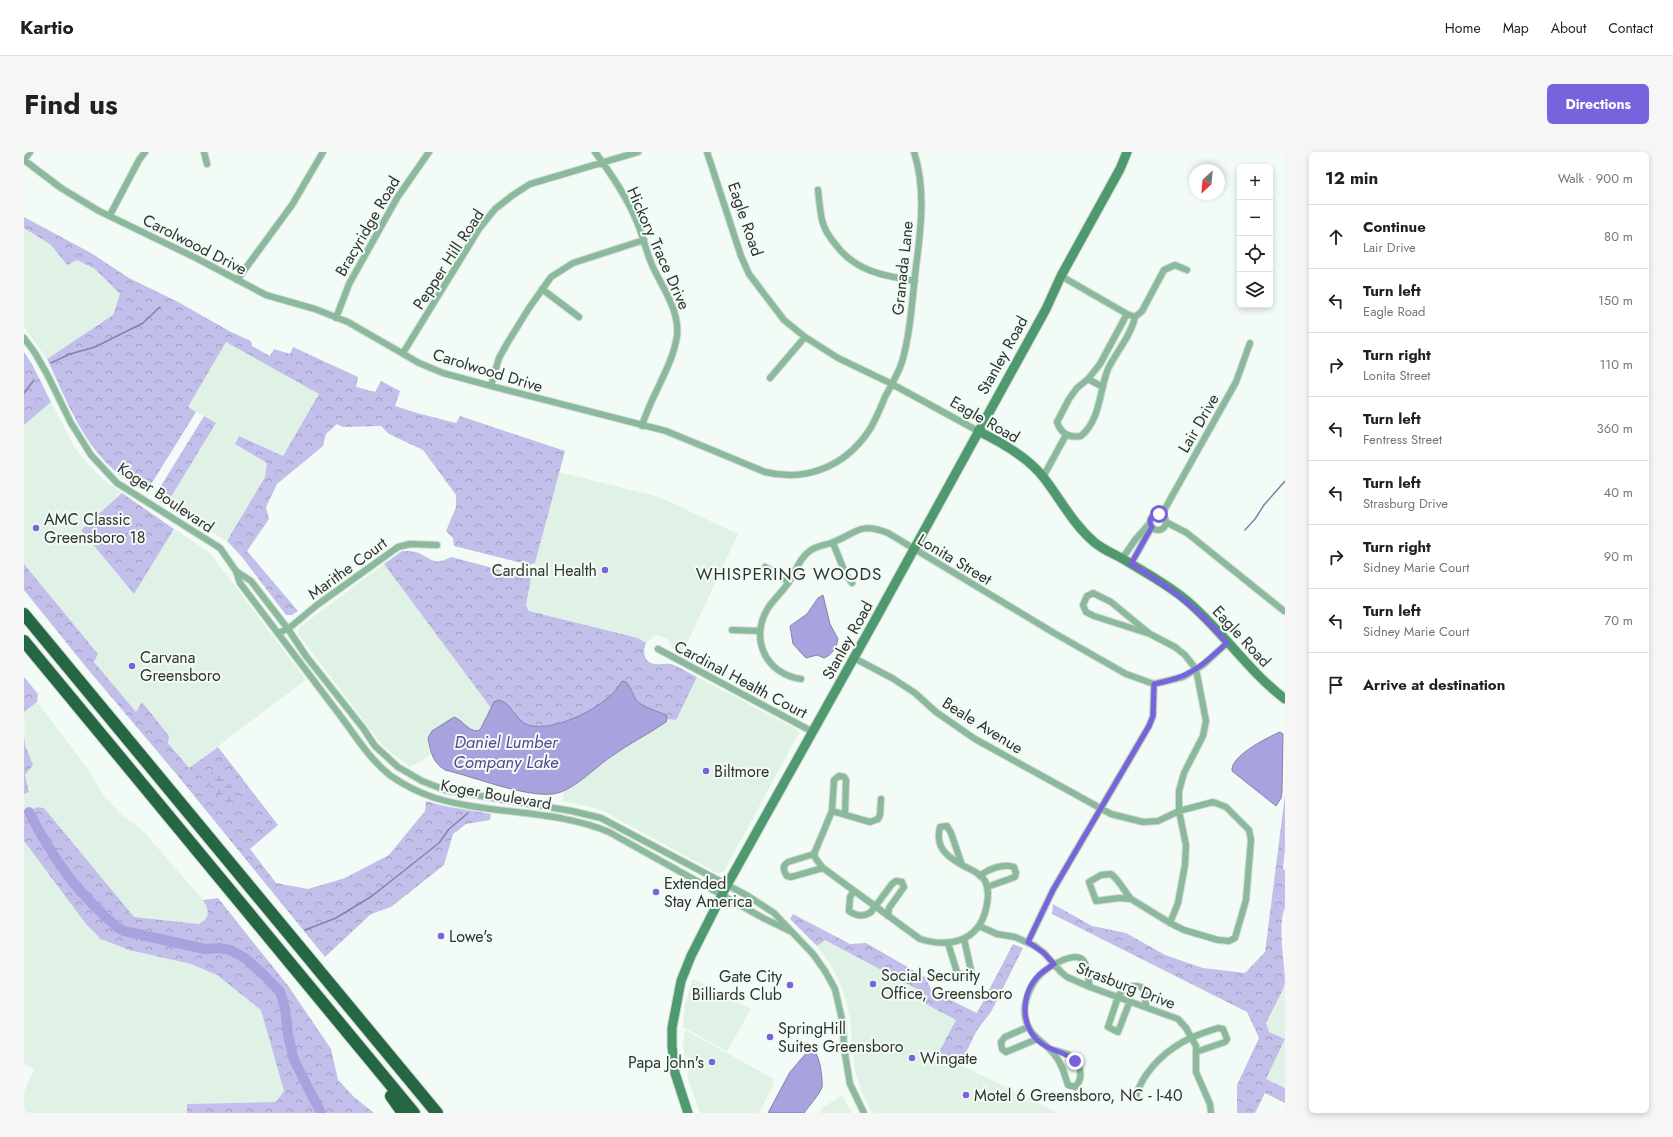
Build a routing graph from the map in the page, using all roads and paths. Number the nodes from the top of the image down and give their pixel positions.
1 (30, 152) edge
2 (145, 152) edge
3 (204, 152) edge
4 (323, 152) edge
5 (429, 152) edge
6 (595, 152) edge
7 (638, 152) edge
8 (707, 152) edge
9 (914, 152) edge
10 (1127, 152) edge
11 (24, 160) edge
12 (603, 163) junction
13 (207, 164) dead end
14 (818, 190) dead end
15 (110, 216) junction
16 (644, 240) junction
17 (1187, 270) dead end
18 (1061, 276) junction
19 (236, 280) junction
20 (915, 281) junction
21 (542, 289) junction
22 (1127, 314) junction
23 (578, 317) dead end
24 (1135, 317) junction
25 (336, 318) junction
26 (805, 337) junction
27 (24, 338) edge
28 (1250, 343) dead end
29 (403, 353) junction
30 (770, 378) dead end
31 (1088, 379) junction
32 (892, 384) junction
33 (490, 386) junction
34 (1103, 387) junction
35 (642, 426) junction
36 (978, 430) junction
37 (1066, 435) junction
38 (1043, 477) junction
39 (1162, 514) junction
40 (1166, 522) junction
41 (1151, 525) junction
42 (833, 543) junction
43 (437, 545) dead end
44 (914, 549) junction
45 (1122, 559) junction
46 (1131, 564) junction
47 (765, 567) dead end
48 (236, 571) junction
49 (789, 582) junction
50 (852, 583) dead end
51 (1284, 611) dead end
52 (24, 614) edge
53 (288, 629) junction
54 (732, 630) dead end
55 (760, 630) junction
56 (278, 633) junction
57 (1150, 634) junction
58 (24, 641) edge
59 (1227, 643) junction
60 (658, 649) dead end
61 (854, 658) junction
62 (1196, 669) junction
63 (801, 679) dead end
64 (1154, 684) junction
65 (1285, 699) edge
66 (813, 732) junction
67 (881, 799) dead end
68 (1100, 809) junction
69 (832, 811) junction
70 (1179, 811) junction
71 (845, 814) junction
72 (814, 854) junction
73 (962, 865) junction
74 (823, 868) junction
75 (980, 876) junction
76 (727, 885) junction
77 (986, 887) junction
78 (854, 891) junction
79 (722, 895) junction
80 (1131, 899) junction
81 (875, 906) junction
82 (888, 916) junction
83 (1170, 923) junction
84 (979, 926) junction
85 (790, 931) junction
86 (964, 939) junction
87 (948, 942) junction
88 (1028, 942) junction
89 (1054, 964) junction
90 (1090, 987) junction
91 (1118, 997) junction
92 (1130, 1001) junction
93 (1146, 1006) junction
94 (343, 1025) junction
95 (1028, 1027) junction
96 (1192, 1037) junction
97 (1037, 1039) junction
98 (1050, 1049) junction
99 (1196, 1052) junction
100 (1136, 1096) dead end
101 (403, 1113) edge
102 (414, 1113) edge
103 (437, 1113) edge
104 (688, 1113) edge
105 (864, 1113) edge
106 (1211, 1113) edge

1 - 11 street
2 - 15 street
3 - 13 street
4 - 19 street
5 - 25 street, Bracyridge Road
6 - 12 street, Hickory Trace Drive
7 - 12 street, Pepper Hill Road
8 - 26 street, Eagle Road
9 - 20 street, Granada Lane
10 - 18 street, Stanley Road
11 - 15 street, Carolwood Drive
12 - 16 street, Hickory Trace Drive
12 - 29 street, Pepper Hill Road
14 - 20 street
15 - 19 street, Carolwood Drive
16 - 21 street
16 - 35 street, Hickory Trace Drive
17 - 24 street
18 - 22 street
18 - 36 street, Stanley Road
19 - 25 street, Carolwood Drive
20 - 32 street, Granada Lane
21 - 23 street
21 - 33 street
22 - 24 street
22 - 31 street
24 - 34 street
25 - 29 street, Carolwood Drive
26 - 30 street
26 - 32 street, Eagle Road
27 - 48 street, Koger Boulevard
28 - 39 street, Lair Drive
29 - 33 street, Carolwood Drive
31 - 34 street
31 - 37 street
32 - 35 street, Carolwood Drive
32 - 36 street, Eagle Road
33 - 35 street, Carolwood Drive
34 - 37 street
36 - 38 street, Eagle Road
36 - 44 street, Stanley Road
37 - 38 street
38 - 45 street, Eagle Road
39 - 40 street
39 - 41 street, Lair Drive
40 - 41 street, Lair Drive
40 - 51 street
41 - 45 street, Lair Drive
41 - 46 street, Lair Drive
42 - 44 street, Lonita Street
42 - 49 street, Lonita Street
42 - 50 street
43 - 53 street, Marithe Court
44 - 61 street, Stanley Road
44 - 64 street, Lonita Street
45 - 46 street, Eagle Road
46 - 59 street, Eagle Road
47 - 49 street
48 - 53 street, Koger Boulevard
48 - 56 street, Koger Boulevard
49 - 55 street, Lonita Street
52 - 103 highway
53 - 56 street, Marithe Court
53 - 76 street, Koger Boulevard
54 - 55 street
55 - 63 street, Lonita Street
56 - 79 street, Koger Boulevard
57 - 57 street
57 - 62 street
58 - 94 highway
59 - 62 street
59 - 65 street, Eagle Road
60 - 66 street, Cardinal Health Court
61 - 66 street, Stanley Road
61 - 68 street, Beale Avenue
62 - 64 street
62 - 70 street
64 - 68 street
66 - 76 street, Stanley Road
67 - 71 street
68 - 70 street, Beale Avenue
68 - 88 street
69 - 71 street
69 - 71 street
69 - 72 street
70 - 83 street
70 - 83 street, Beale Avenue
72 - 74 street
72 - 74 street
73 - 73 street
73 - 75 street
74 - 78 street
75 - 77 street
75 - 77 street
76 - 79 street, Stanley Road
76 - 85 street, Koger Boulevard
77 - 84 street
78 - 81 street
78 - 81 street
79 - 85 street, Koger Boulevard
79 - 104 street, Stanley Road
80 - 80 street
80 - 83 street
81 - 82 street
81 - 82 street
82 - 87 street
84 - 86 street
84 - 88 street, Strasburg Drive
85 - 105 street
86 - 87 street
86 - 87 street
88 - 89 street, Strasburg Drive
89 - 90 street, Strasburg Drive
89 - 90 street
89 - 95 street
90 - 91 street, Strasburg Drive
91 - 92 street, Strasburg Drive
91 - 92 street
91 - 93 street
92 - 93 street, Strasburg Drive
93 - 96 street, Strasburg Drive
94 - 101 highway
94 - 102 highway
95 - 97 street
95 - 97 street
96 - 99 street, Strasburg Drive
96 - 99 street
96 - 100 street
97 - 98 street
98 - 98 street
99 - 106 street, Strasburg Drive

